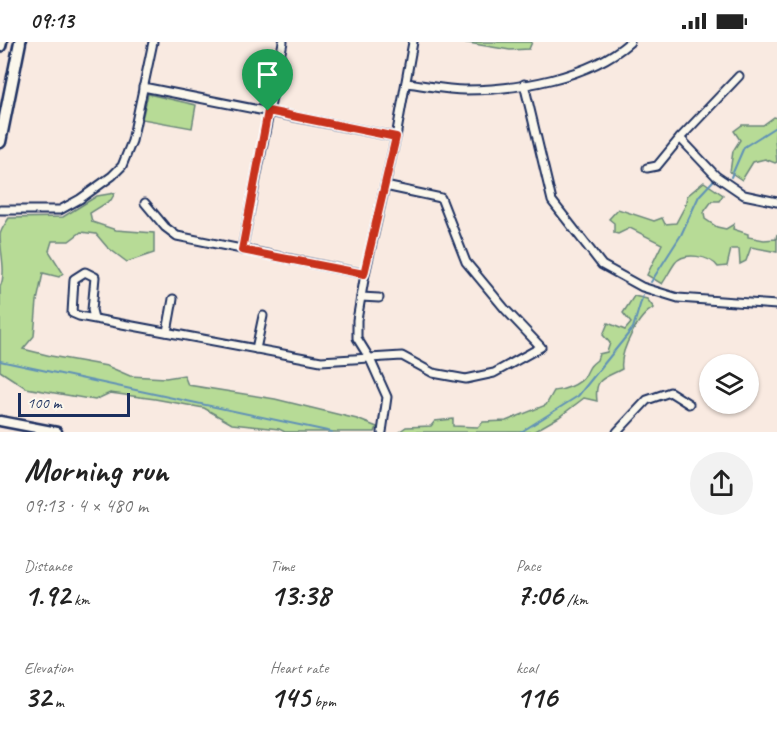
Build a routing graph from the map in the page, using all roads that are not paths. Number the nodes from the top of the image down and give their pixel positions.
1 (20, 42) edge
2 (153, 42) edge
3 (283, 42) edge
4 (413, 42) edge
5 (630, 42) edge
6 (739, 76) dead end
7 (406, 82) junction
8 (524, 84) junction
9 (143, 87) junction
10 (268, 111) junction
11 (396, 137) junction
12 (680, 138) junction
13 (0, 142) edge
14 (647, 168) dead end
15 (385, 186) junction
16 (777, 202) edge
17 (145, 203) dead end
18 (0, 210) edge
19 (242, 250) junction
20 (364, 274) junction
21 (361, 297) junction
22 (380, 298) dead end
23 (173, 299) dead end
24 (777, 305) edge
25 (263, 316) dead end
26 (94, 318) junction
27 (167, 332) junction
28 (256, 349) junction
29 (370, 359) junction
30 (689, 404) dead end
31 (0, 421) edge
32 (57, 432) edge
33 (382, 432) edge
34 (617, 432) edge

1 - 13 main road
2 - 9 street
3 - 10 street
4 - 7 street
5 - 8 street
6 - 12 street
7 - 8 street
7 - 11 street
8 - 24 street
9 - 10 street
9 - 18 street
10 - 11 street
10 - 19 street
11 - 15 street
12 - 14 street
12 - 16 street
15 - 20 street
15 - 29 street
17 - 19 street
19 - 20 street
20 - 21 street
21 - 22 street
21 - 29 street
23 - 27 street
25 - 28 street
26 - 26 street
26 - 27 street
27 - 28 street
28 - 29 street
29 - 33 street
30 - 34 street
31 - 32 street

